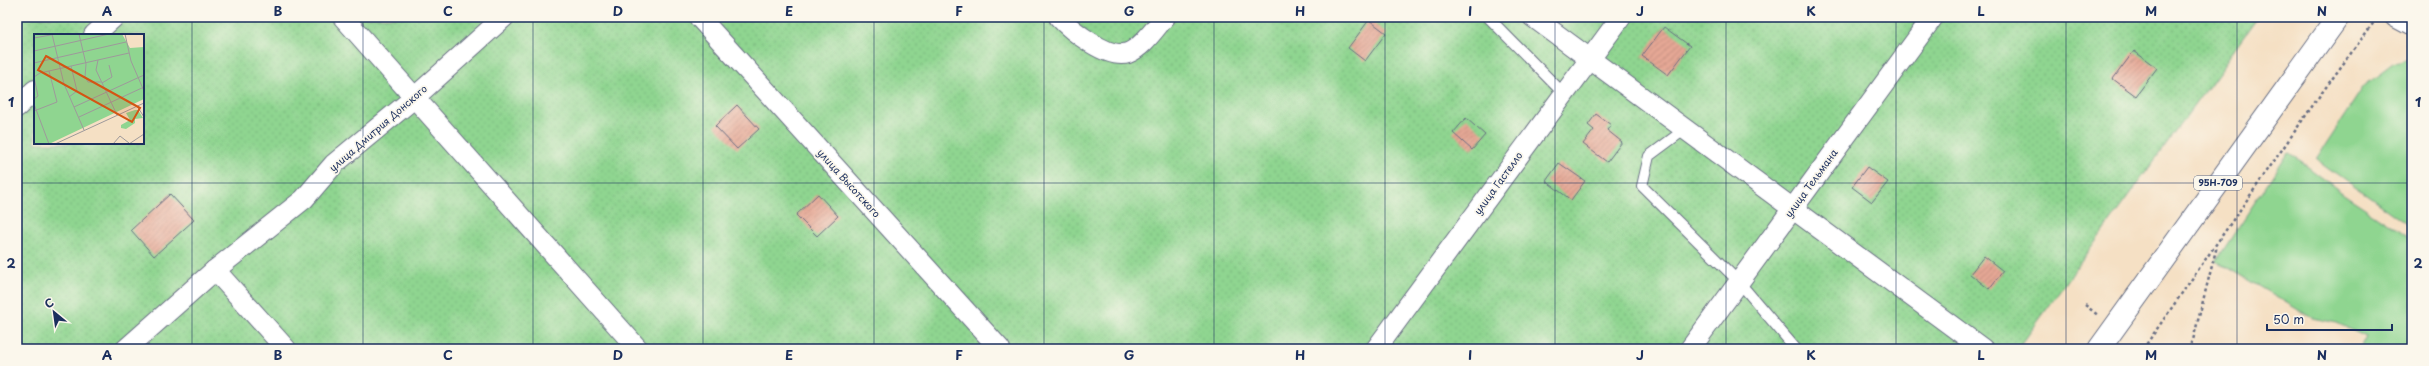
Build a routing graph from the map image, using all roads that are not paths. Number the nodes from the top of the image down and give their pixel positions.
1 (114, 17) edge
2 (343, 17) edge
3 (504, 17) edge
4 (698, 17) edge
5 (1059, 17) edge
6 (1165, 17) edge
7 (1488, 17) edge
8 (1533, 17) edge
9 (1621, 17) edge
10 (1933, 17) edge
11 (2338, 17) edge
12 (2395, 17) edge
13 (2412, 26) edge
14 (95, 34) edge
15 (1589, 60) junction
16 (34, 91) edge
17 (1564, 94) junction
18 (414, 98) junction
19 (17, 107) edge
20 (1684, 130) junction
21 (1792, 208) junction
22 (215, 270) junction
23 (1739, 282) junction
24 (126, 349) edge
25 (286, 349) edge
26 (638, 349) edge
27 (1000, 349) edge
28 (1376, 349) edge
29 (1690, 349) edge
30 (1796, 349) edge
31 (1983, 349) edge
32 (2099, 349) edge

1 - 14 street
2 - 18 street
3 - 18 street, улица Дмитрия Донского
4 - 27 street, улица Высотского
5 - 6 street
7 - 17 lane
8 - 15 street
9 - 15 street, улица Гастелло
10 - 21 street, улица Тельмана
11 - 32 main road, 95Н-709
12 - 13 street
15 - 17 street, улица Гастелло
15 - 20 street
16 - 19 street
17 - 28 street, улица Гастелло
18 - 22 street, улица Дмитрия Донского
18 - 26 street
20 - 21 street
20 - 23 lane
21 - 23 street, улица Тельмана
21 - 31 street
22 - 24 street, улица Дмитрия Донского
22 - 25 street
23 - 29 street, улица Тельмана
23 - 30 lane

